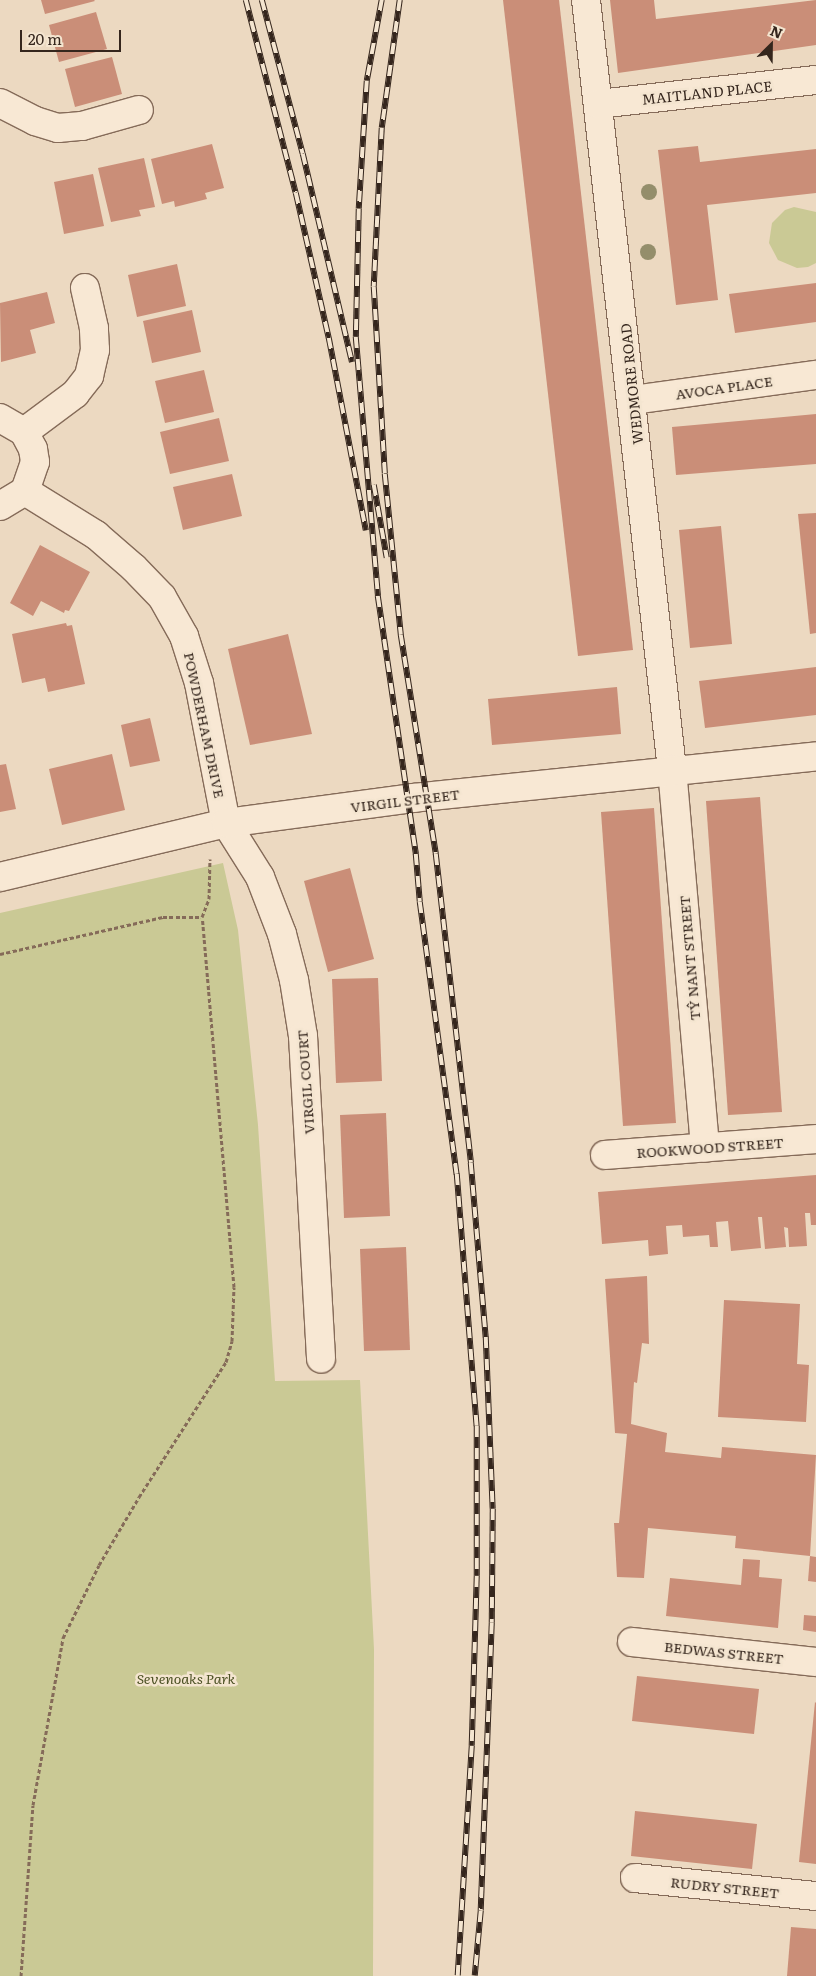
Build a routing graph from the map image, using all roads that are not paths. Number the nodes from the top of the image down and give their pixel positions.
1 (586, 0) edge
2 (816, 80) edge
3 (0, 103) edge
4 (598, 104) junction
5 (139, 110) dead end
6 (85, 288) dead end
7 (816, 375) edge
8 (633, 400) junction
9 (0, 418) edge
10 (24, 432) junction
11 (25, 491) junction
12 (0, 506) edge
13 (816, 756) edge
14 (672, 769) junction
15 (218, 826) junction
16 (0, 877) edge
17 (816, 1139) edge
18 (705, 1148) junction
19 (605, 1155) dead end
20 (321, 1358) dead end
21 (632, 1642) dead end
22 (816, 1662) edge
23 (635, 1878) dead end
24 (816, 1896) edge

1 - 4 street, WEDMORE ROAD
2 - 4 street, MAITLAND PLACE
3 - 5 street
4 - 8 street, WEDMORE ROAD
6 - 10 street
7 - 8 street, AVOCA PLACE
8 - 14 street, WEDMORE ROAD
9 - 10 street
10 - 11 street
11 - 12 street
11 - 15 street, POWDERHAM DRIVE
13 - 14 street, VIRGIL STREET
14 - 15 street, VIRGIL STREET
14 - 18 street, TŶ NANT STREET
15 - 16 street, VIRGIL STREET
15 - 20 street, VIRGIL COURT
17 - 18 street, ROOKWOOD STREET
18 - 19 street, ROOKWOOD STREET
21 - 22 street, BEDWAS STREET
23 - 24 street, RUDRY STREET

